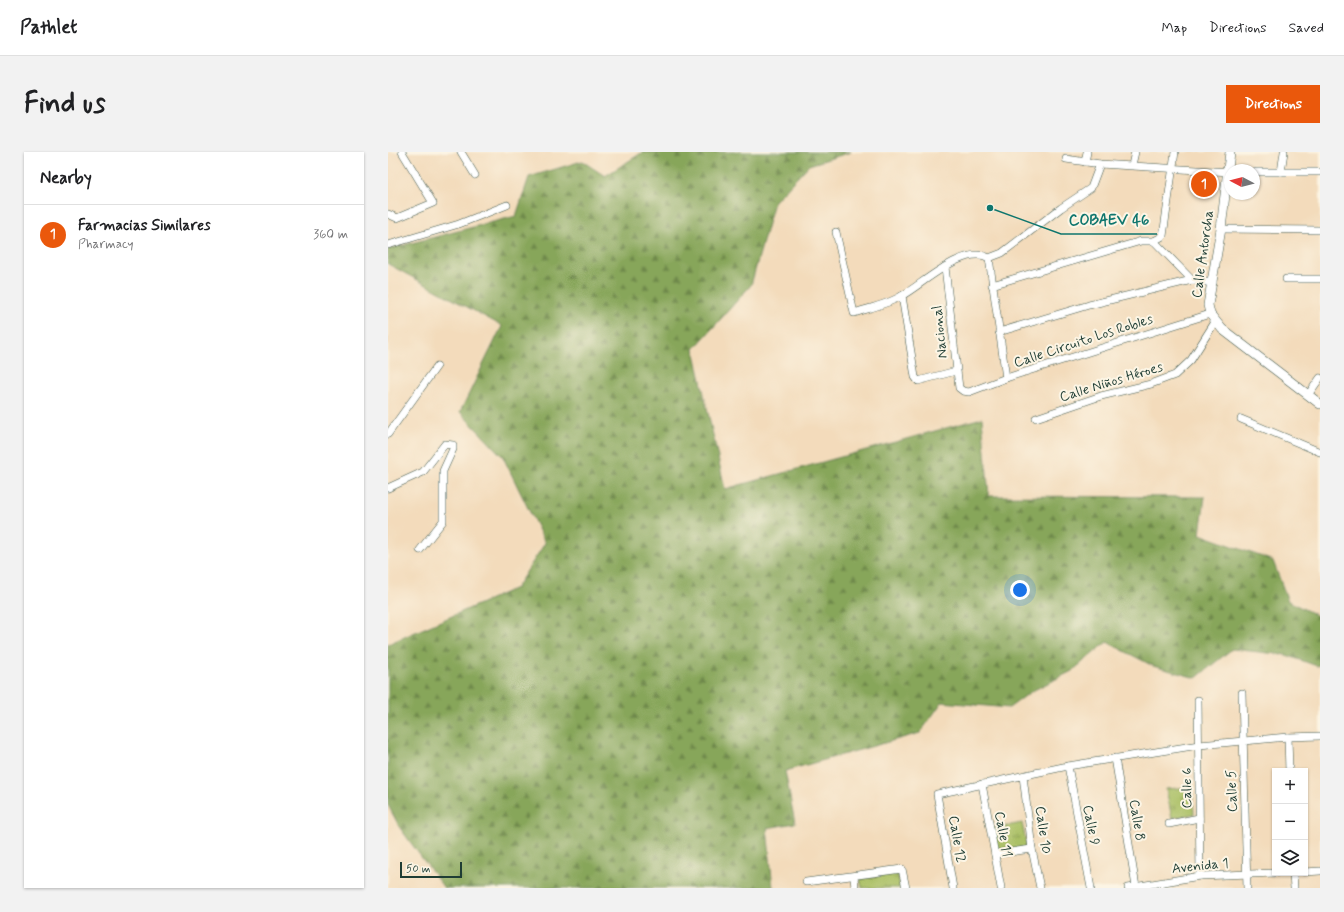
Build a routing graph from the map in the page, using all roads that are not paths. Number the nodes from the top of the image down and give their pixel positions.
1 (402, 152) edge
2 (460, 152) edge
3 (1087, 152) edge
4 (1135, 152) edge
5 (1175, 152) edge
6 (1230, 152) edge
7 (1284, 152) edge
8 (1066, 159) dead end
9 (1085, 162) junction
10 (1100, 164) junction
11 (1229, 164) edge
12 (1132, 165) junction
13 (1173, 168) junction
14 (1224, 172) edge
15 (1260, 172) edge
16 (1281, 172) junction
17 (1320, 172) edge
18 (475, 175) dead end
19 (1225, 200) edge
20 (507, 205) dead end
21 (388, 214) edge
22 (1221, 229) junction
23 (1320, 230) edge
24 (836, 232) dead end
25 (1154, 241) junction
26 (388, 245) edge
27 (989, 258) junction
28 (945, 267) junction
29 (1286, 279) dead end
30 (1320, 279) edge
31 (1192, 280) junction
32 (1213, 283) junction
33 (992, 285) junction
34 (902, 296) junction
35 (1213, 318) junction
36 (999, 332) junction
37 (437, 366) dead end
38 (956, 371) junction
39 (1006, 378) junction
40 (1320, 378) edge
41 (963, 392) joint
42 (1308, 395) junction
43 (1320, 404) edge
44 (1036, 418) dead end
45 (1241, 419) dead end
46 (388, 434) edge
47 (1320, 452) edge
48 (388, 488) edge
49 (420, 550) dead end
50 (1242, 693) dead end
51 (1198, 700) dead end
52 (1320, 736) edge
53 (1288, 737) junction
54 (1243, 741) junction
55 (1199, 745) junction
56 (1115, 758) junction
57 (1068, 766) junction
58 (1289, 768) edge
59 (1023, 776) junction
60 (982, 784) junction
61 (1199, 818) junction
62 (1169, 824) dead end
63 (1032, 849) junction
64 (995, 854) junction
65 (1320, 871) edge
66 (1308, 872) edge
67 (1247, 873) junction
68 (1272, 873) edge
69 (1200, 876) junction
70 (1293, 876) edge
71 (854, 877) junction
72 (806, 882) dead end
73 (1136, 887) junction
74 (855, 888) edge
75 (906, 888) edge
76 (953, 888) edge
77 (1001, 888) edge
78 (1040, 888) edge
79 (1091, 888) edge
80 (1128, 888) edge
81 (1247, 888) edge
82 (1294, 888) edge

1 - 21 street
2 - 18 street
3 - 9 street
4 - 12 street
5 - 13 street
6 - 11 street, Calle Antorcha
7 - 16 street
8 - 9 street
9 - 10 street
10 - 12 street
10 - 27 street
12 - 13 street
13 - 14 street
13 - 25 street
15 - 16 street
16 - 17 street
19 - 22 street, Calle Antorcha
20 - 26 street
22 - 23 street
22 - 32 street, Calle Antorcha
24 - 34 street
25 - 31 street
25 - 33 street
27 - 28 street
27 - 33 street
28 - 34 street
28 - 38 street, Nacional
29 - 30 street
31 - 32 street
31 - 36 street
32 - 35 street, Calle Antorcha
33 - 36 street
34 - 38 street
35 - 39 street, Calle Circuito Los Robles
35 - 42 street
35 - 44 street, Calle Niños Héroes
36 - 39 street
37 - 46 street
38 - 41 street, Nacional
39 - 41 street, Calle Circuito Los Robles
40 - 42 street
42 - 43 street
45 - 47 street
48 - 49 street
50 - 54 street, Calle 5
51 - 55 street, Calle 6
52 - 53 street
53 - 54 street
53 - 58 street
54 - 55 street
54 - 67 street, Calle 5
55 - 56 street
55 - 61 street, Calle 6
56 - 57 street
56 - 73 street, Calle 8
57 - 59 street
57 - 79 street, Calle 9
59 - 60 street
59 - 63 street, Calle 10
60 - 64 street, Calle 11
60 - 76 street, Calle 12
61 - 62 street
61 - 69 street, Calle 6
63 - 64 street
63 - 78 street, Calle 10
64 - 77 street, Calle 11
65 - 66 street
67 - 68 street, Avenida 1
67 - 69 street, Avenida 1
67 - 81 street, Calle 5
69 - 73 street, Avenida 1
70 - 82 street
71 - 72 street
71 - 74 street
71 - 75 street
73 - 80 street, Avenida 1

